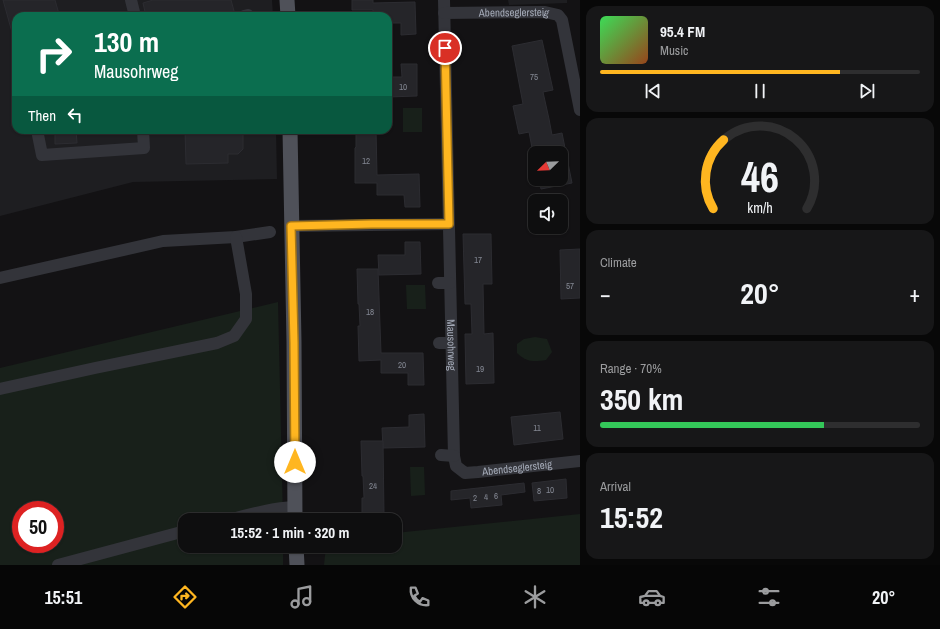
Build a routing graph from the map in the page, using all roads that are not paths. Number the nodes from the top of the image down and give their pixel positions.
1 (131, 0) edge
2 (288, 0) edge
3 (444, 0) edge
4 (134, 12) edge
5 (288, 12) edge
6 (444, 14) junction
7 (580, 110) edge
8 (38, 134) edge
9 (143, 134) edge
10 (290, 134) edge
11 (449, 224) junction
12 (291, 226) junction
13 (270, 232) dead end
14 (236, 237) junction
15 (0, 278) edge
16 (439, 343) dead end
17 (451, 343) junction
18 (0, 389) edge
19 (441, 455) dead end
20 (455, 461) junction
21 (580, 461) edge
22 (253, 513) edge
23 (295, 513) edge
24 (178, 533) edge
25 (296, 553) edge
26 (58, 565) edge
27 (297, 565) edge

1 - 4 street
2 - 5 main road
3 - 6 street, Mausohrweg
6 - 7 street, Abendseglersteig
6 - 11 street, Mausohrweg
8 - 9 street
10 - 12 main road
11 - 12 street
11 - 17 street, Mausohrweg
12 - 23 main road
13 - 14 street
14 - 15 street
14 - 18 street
16 - 17 street
17 - 20 street, Mausohrweg
19 - 20 street, Abendseglersteig
20 - 21 street, Abendseglersteig
22 - 23 street
24 - 26 street
25 - 27 main road

